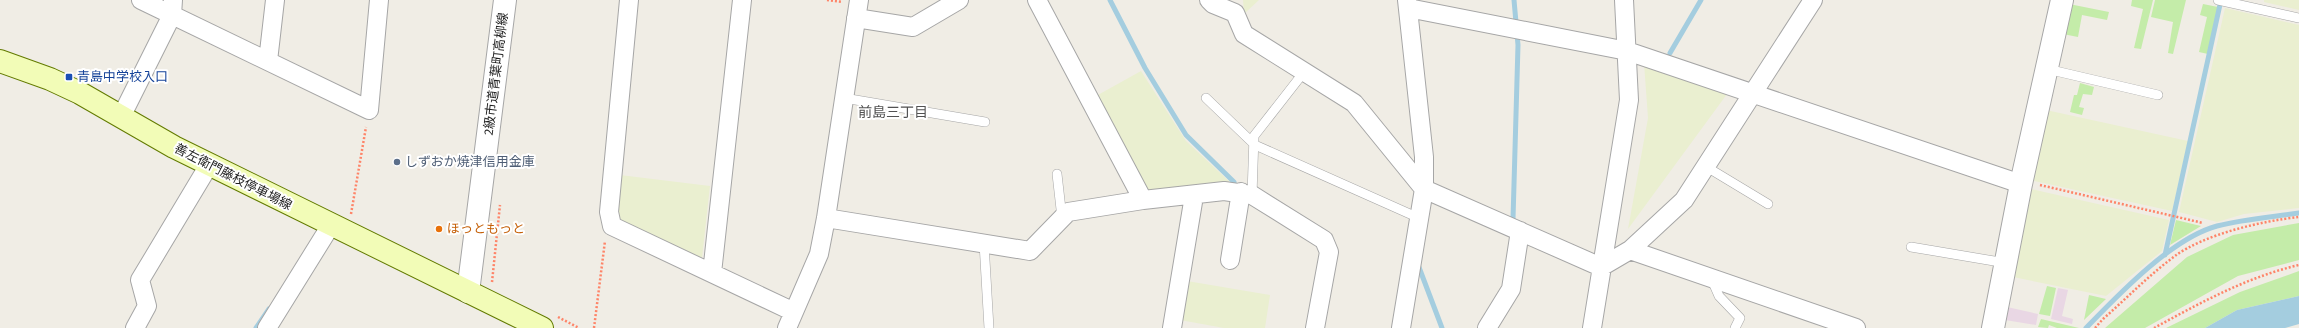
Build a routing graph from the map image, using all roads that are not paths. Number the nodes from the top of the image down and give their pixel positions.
1 (141, 0) edge
2 (275, 0) edge
3 (379, 0) edge
4 (505, 0) edge
5 (629, 0) edge
6 (742, 0) edge
7 (859, 0) edge
8 (959, 0) edge
9 (1037, 0) edge
10 (1209, 0) edge
11 (1624, 0) edge
12 (1812, 0) edge
13 (2062, 0) edge
14 (2223, 1) edge
15 (1407, 4) edge
16 (1236, 6) edge
17 (173, 8) edge
18 (856, 18) junction
19 (2299, 18) edge
20 (1627, 51) junction
21 (0, 61) edge
22 (268, 61) junction
23 (2047, 69) junction
24 (1304, 72) junction
25 (1754, 92) junction
26 (2158, 94) dead end
27 (844, 98) junction
28 (1206, 98) dead end
29 (121, 117) junction
30 (985, 122) dead end
31 (1255, 145) junction
32 (209, 165) junction
33 (1705, 166) junction
34 (1057, 174) dead end
35 (2022, 183) junction
36 (1424, 188) junction
37 (1247, 194) junction
38 (1194, 196) junction
39 (1143, 200) junction
40 (1768, 204) dead end
41 (826, 218) junction
42 (1419, 218) junction
43 (1062, 219) junction
44 (340, 223) junction
45 (1520, 231) junction
46 (984, 243) junction
47 (1911, 247) dead end
48 (1630, 250) junction
49 (1230, 260) dead end
50 (2006, 263) junction
51 (1601, 267) junction
52 (712, 273) junction
53 (1712, 280) junction
54 (468, 292) junction
55 (790, 320) edge
56 (547, 321) edge
57 (135, 328) edge
58 (267, 328) edge
59 (989, 328) edge
60 (1172, 328) edge
61 (1315, 328) edge
62 (1402, 328) edge
63 (1487, 328) edge
64 (1592, 328) edge
65 (1735, 328) edge
66 (1856, 328) edge
67 (1993, 328) edge

1 - 17 street
2 - 22 street
3 - 22 street
4 - 54 street, 2級市道青葉町高柳線
5 - 52 street
6 - 52 street
7 - 18 street
8 - 18 street
9 - 39 street
10 - 16 street
11 - 20 street
12 - 25 street
13 - 23 street
14 - 19 lane
15 - 20 street
15 - 36 street
16 - 24 street
17 - 22 street
17 - 29 street
18 - 27 street
20 - 25 street
20 - 51 street
21 - 29 main road, 善左衛門藤枝停車場線
23 - 26 lane
23 - 35 street
24 - 31 lane
24 - 36 street
25 - 33 street
25 - 35 street
27 - 30 lane
27 - 41 street
28 - 31 lane
29 - 32 main road, 善左衛門藤枝停車場線
31 - 37 lane
31 - 42 lane
32 - 44 main road, 善左衛門藤枝停車場線
32 - 57 street
33 - 40 lane
33 - 48 street
34 - 43 lane
35 - 50 street
36 - 42 street
36 - 45 street
37 - 38 street
37 - 49 street
37 - 61 street
38 - 39 street
38 - 60 street
39 - 43 street
41 - 46 street
41 - 55 street
42 - 62 street
43 - 46 street
44 - 54 main road, 善左衛門藤枝停車場線
44 - 58 street
45 - 51 street
45 - 63 street
46 - 59 lane
47 - 50 lane
48 - 51 street
48 - 53 street
50 - 67 street
51 - 64 street
52 - 55 street
53 - 65 lane
53 - 66 street
54 - 56 main road, 善左衛門藤枝停車場線

